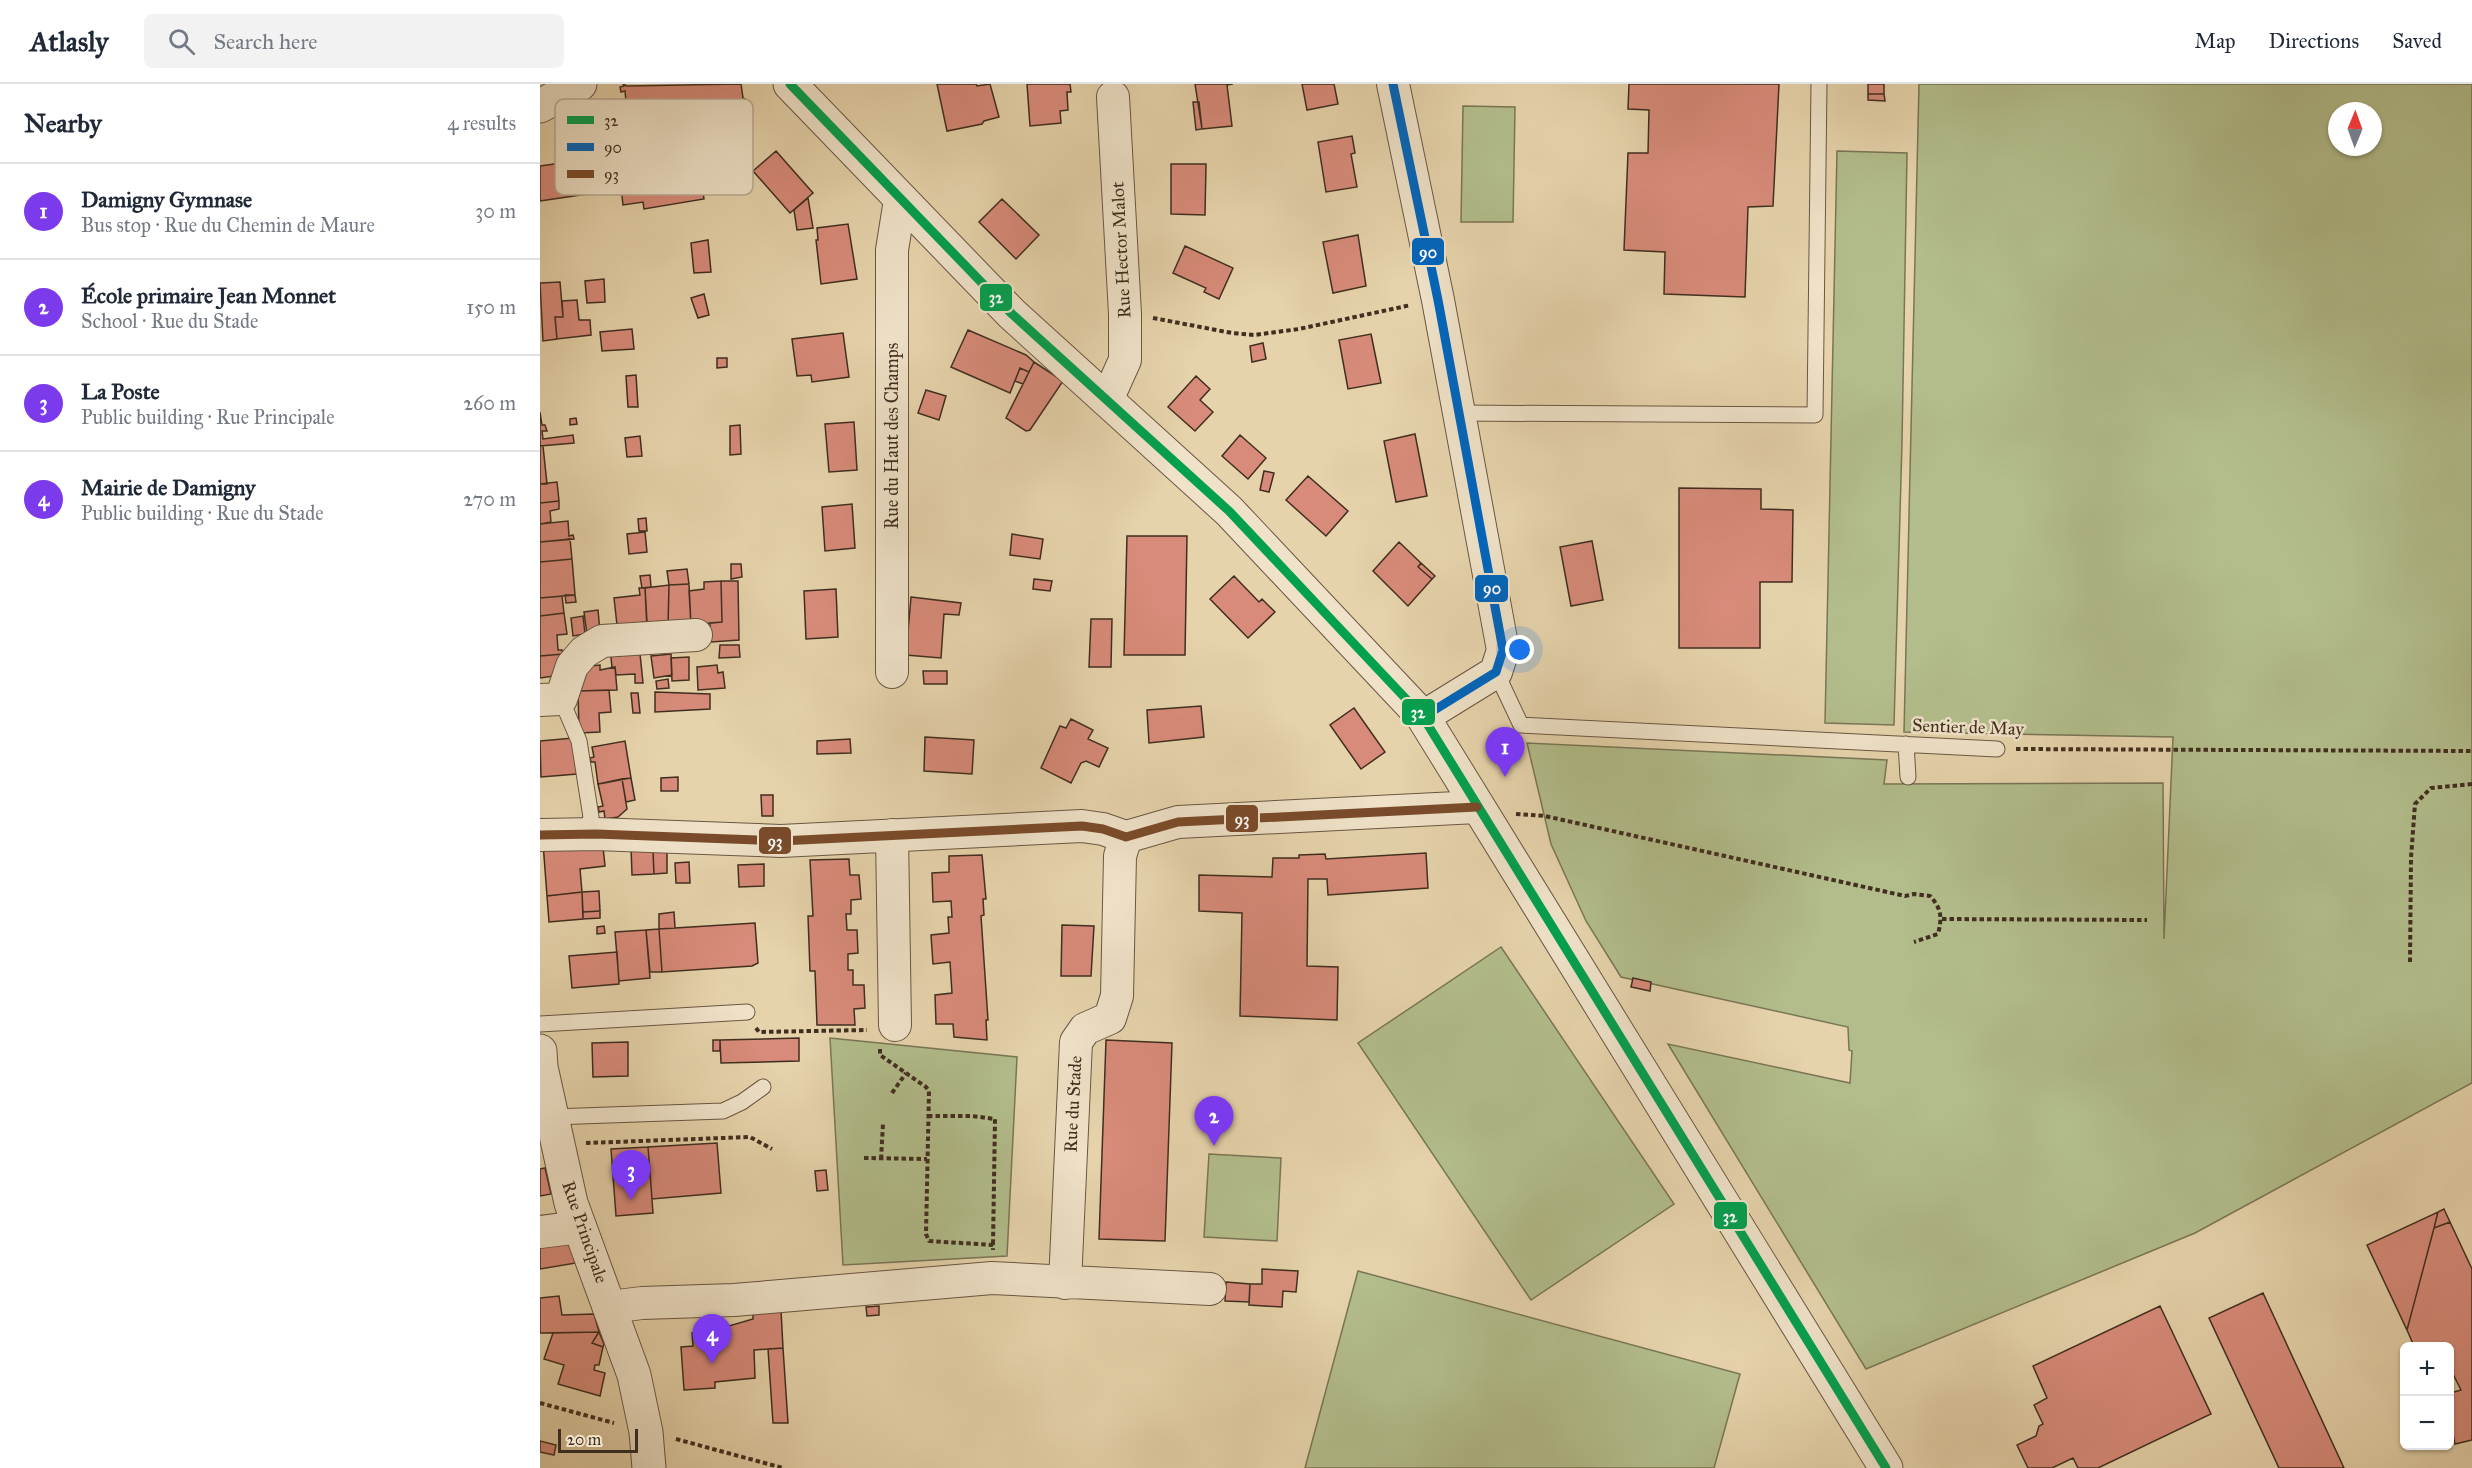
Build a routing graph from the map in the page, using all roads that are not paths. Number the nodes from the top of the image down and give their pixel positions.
1 (580, 84) edge
2 (790, 84) edge
3 (1394, 84) edge
4 (1819, 84) edge
5 (1113, 97) dead end
6 (540, 106) edge
7 (900, 200) junction
8 (1107, 400) junction
9 (1457, 413) junction
10 (696, 635) dead end
11 (892, 672) dead end
12 (1496, 672) junction
13 (550, 699) edge
14 (1423, 717) junction
15 (1906, 744) junction
16 (1997, 749) road end
17 (1908, 777) dead end
18 (1478, 809) junction
19 (540, 835) edge
20 (586, 835) junction
21 (892, 836) junction
22 (1126, 837) junction
23 (747, 1012) road end
24 (540, 1024) edge
25 (887, 1027) road end
26 (540, 1051) edge
27 (763, 1087) dead end
28 (555, 1131) junction
29 (580, 1227) junction
30 (540, 1232) edge
31 (1065, 1283) junction
32 (1210, 1289) dead end
33 (610, 1307) junction
34 (649, 1468) edge
35 (1886, 1468) edge

1 - 6 street
2 - 7 street
3 - 9 street
4 - 9 lane
5 - 8 street, Rue Hector Malot
7 - 8 street
7 - 11 street, Rue du Haut des Champs
8 - 14 street
9 - 12 street
10 - 13 street
12 - 14 street
12 - 15 lane, Sentier de May
13 - 20 lane
14 - 18 street
15 - 16 lane, Sentier de May
15 - 17 lane
18 - 22 street
18 - 35 street
19 - 20 street
20 - 21 street
21 - 22 street
21 - 25 street
22 - 31 street, Rue du Stade
23 - 24 lane
26 - 28 street, Rue Principale
27 - 28 lane
28 - 29 street, Rue Principale
29 - 30 street
29 - 33 street, Rue Principale
31 - 32 street
31 - 33 street
33 - 34 street, Rue Principale

